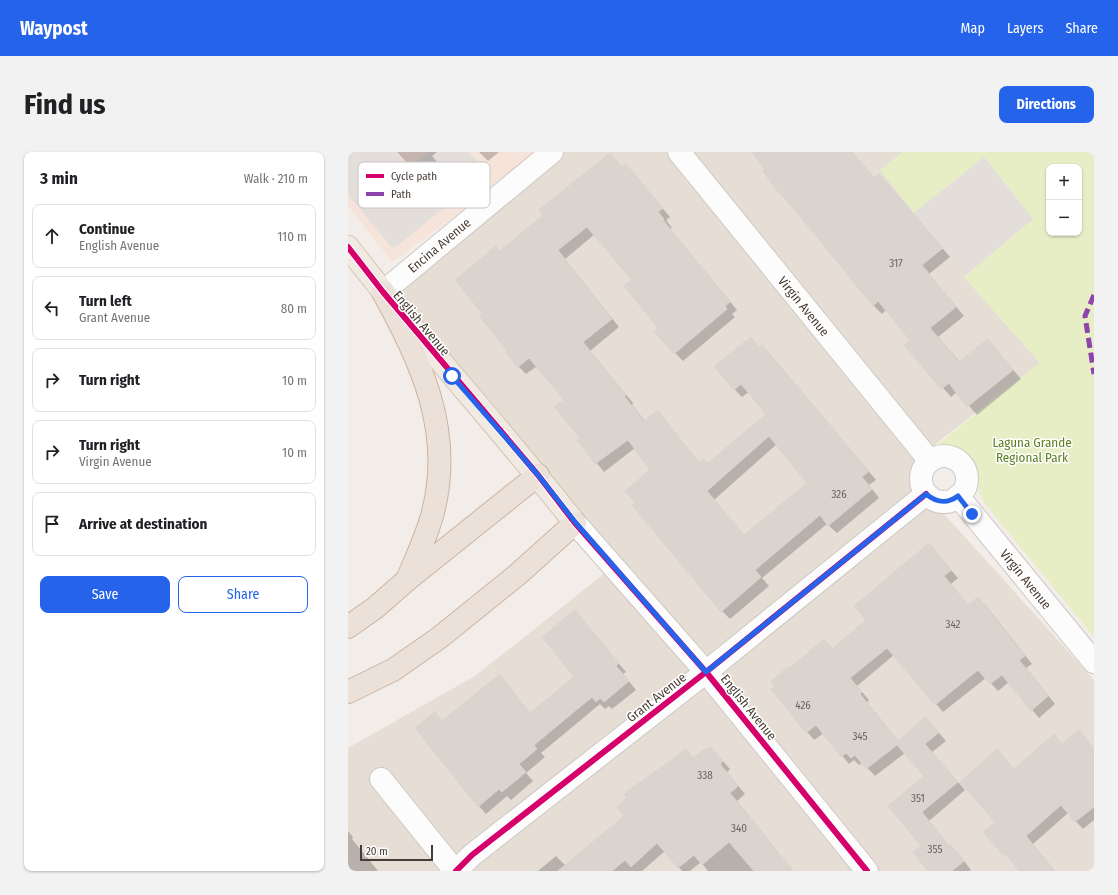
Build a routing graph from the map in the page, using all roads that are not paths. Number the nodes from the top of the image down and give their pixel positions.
1 (552, 152) edge
2 (679, 152) edge
3 (490, 203) edge
4 (484, 208) edge
5 (348, 247) edge
6 (382, 292) junction
7 (930, 461) junction
8 (538, 475) junction
9 (926, 494) junction
10 (958, 496) junction
11 (576, 523) junction
12 (407, 580) junction
13 (348, 627) edge
14 (1094, 662) edge
15 (706, 672) junction
16 (348, 692) edge
17 (382, 779) dead end
18 (455, 871) edge
19 (867, 871) edge

1 - 3 street, Encina Avenue
2 - 7 street, Virgin Avenue
4 - 6 street, Encina Avenue
5 - 6 main road, English Avenue
6 - 8 main road, English Avenue
6 - 12 highway
7 - 9 street
7 - 10 street
8 - 11 main road, English Avenue
8 - 12 highway
9 - 10 street
9 - 15 street, Grant Avenue
10 - 14 street, Virgin Avenue
11 - 15 street, English Avenue
11 - 16 highway
12 - 13 highway
15 - 18 street, Grant Avenue
15 - 19 street, English Avenue
17 - 18 street

